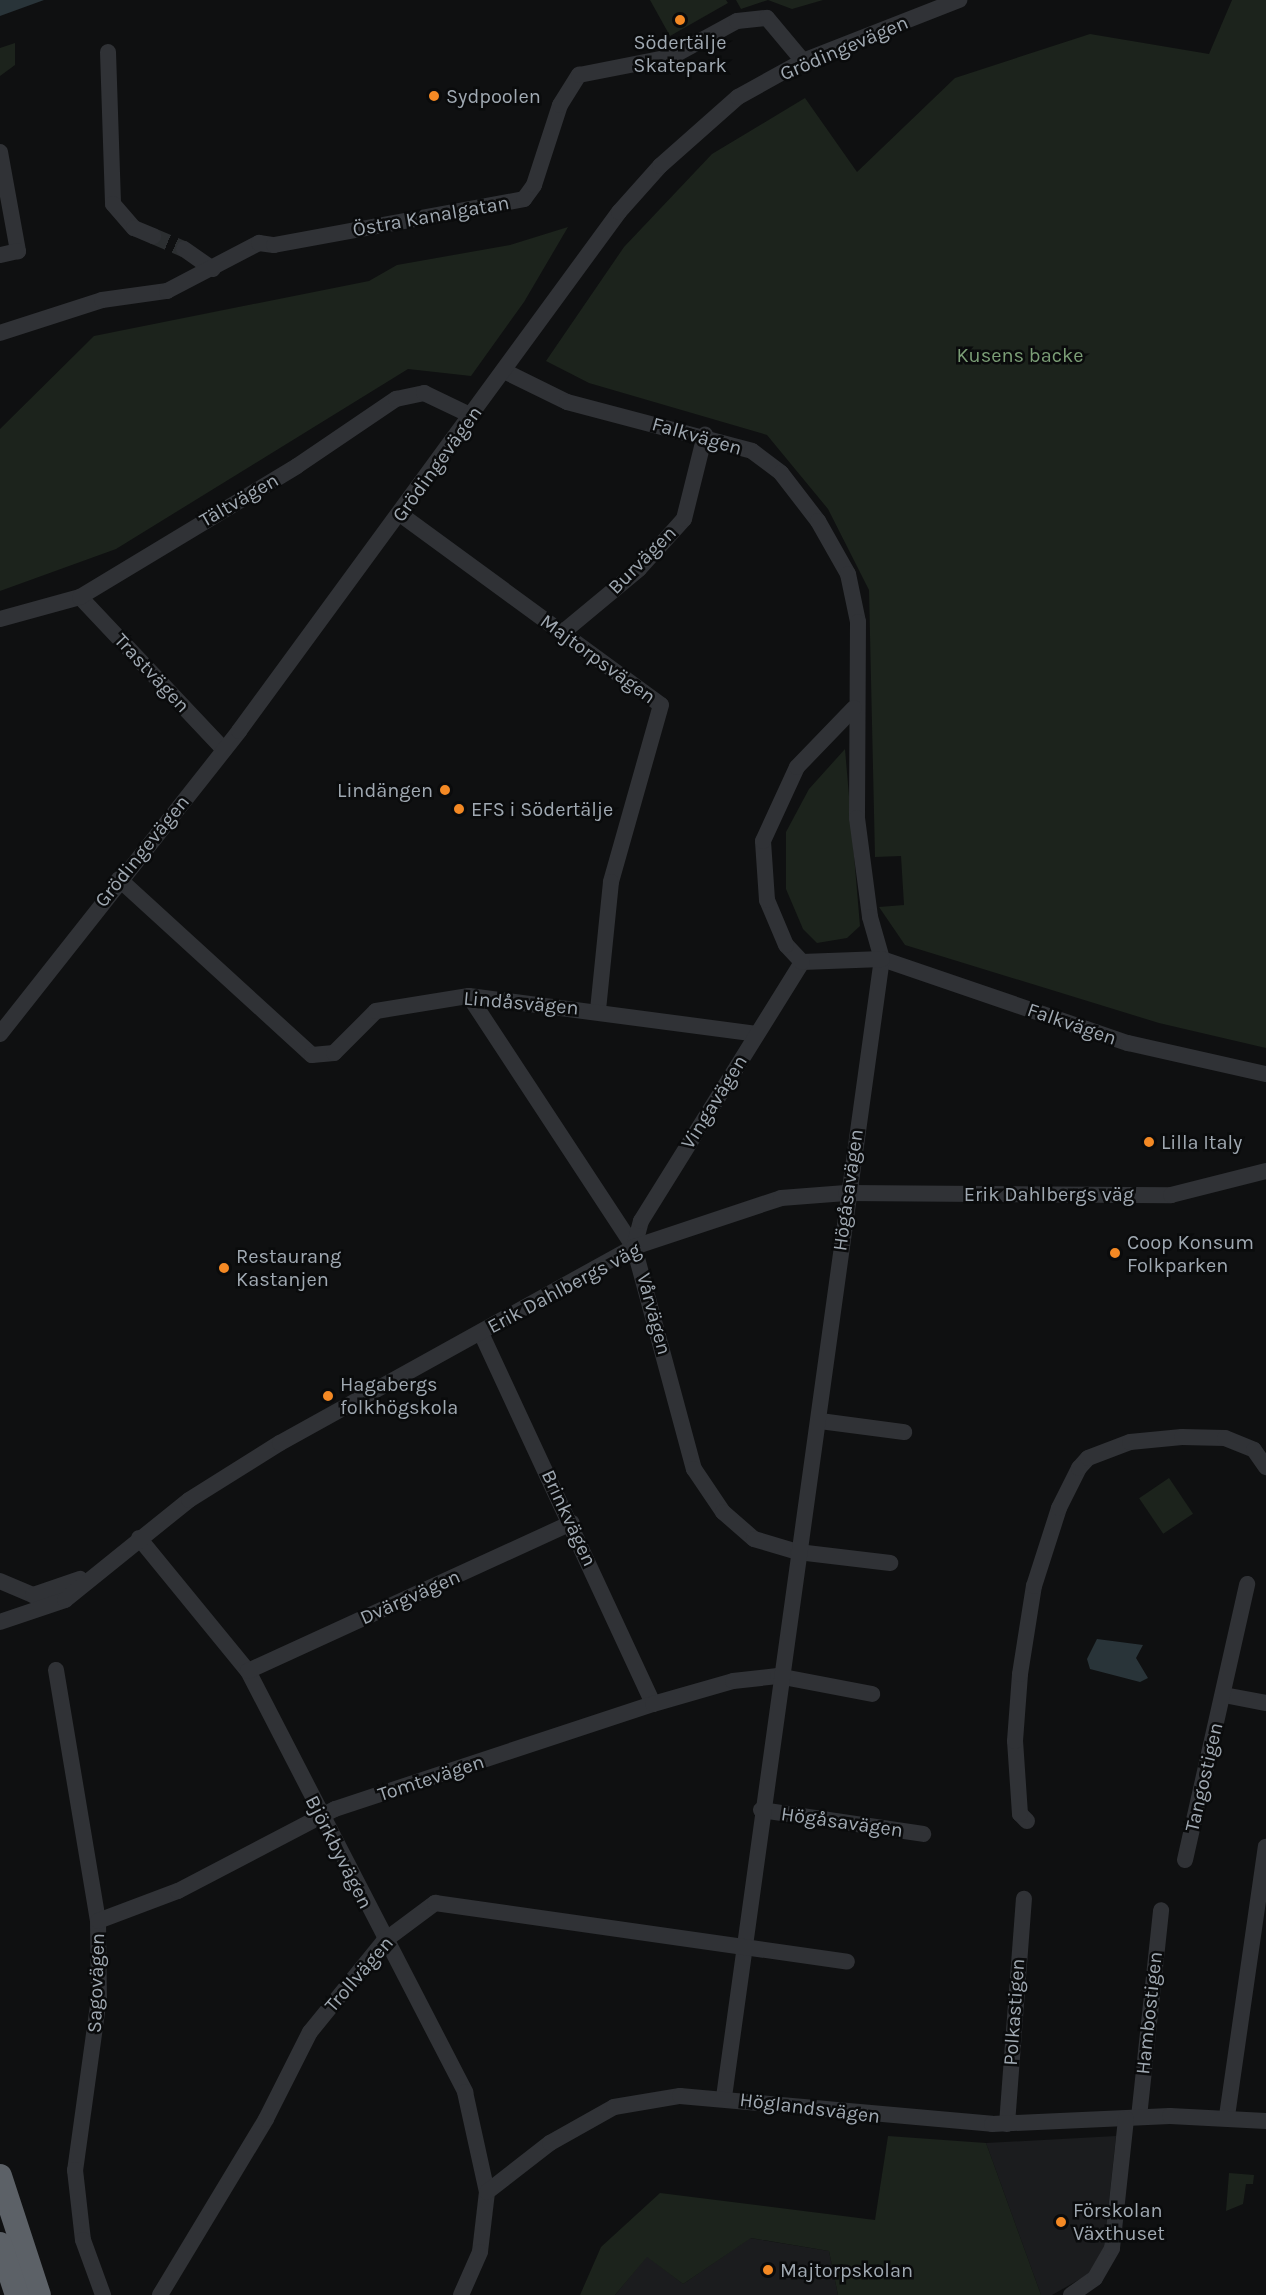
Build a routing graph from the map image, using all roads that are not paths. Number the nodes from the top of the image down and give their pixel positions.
1 (959, 0) edge
2 (108, 52) dead end
3 (803, 61) junction
4 (0, 152) edge
5 (153, 236) tunnel mouth
6 (184, 249) tunnel mouth
7 (0, 255) edge
8 (213, 269) junction
9 (0, 333) edge
10 (504, 371) junction
11 (472, 416) junction
12 (705, 435) junction
13 (400, 514) junction
14 (80, 597) junction
15 (0, 619) edge
16 (562, 633) junction
17 (854, 708) junction
18 (224, 750) junction
19 (119, 879) junction
20 (882, 959) junction
21 (802, 962) junction
22 (469, 996) junction
23 (598, 1010) junction
24 (0, 1034) edge
25 (756, 1034) junction
26 (1266, 1074) edge
27 (1266, 1171) edge
28 (846, 1193) junction
29 (634, 1247) junction
30 (481, 1333) junction
31 (820, 1421) junction
32 (904, 1432) dead end
33 (1266, 1467) edge
34 (572, 1524) junction
35 (139, 1538) junction
36 (798, 1552) junction
37 (890, 1563) dead end
38 (100, 1568) junction
39 (0, 1581) edge
40 (1246, 1584) dead end
41 (0, 1622) edge
42 (56, 1670) dead end
43 (248, 1671) junction
44 (778, 1676) junction
45 (872, 1694) dead end
46 (1224, 1695) junction
47 (1266, 1703) edge
48 (653, 1704) junction
49 (761, 1810) junction
50 (321, 1816) junction
51 (1027, 1821) dead end
52 (923, 1834) dead end
53 (1266, 1847) edge
54 (1185, 1860) dead end
55 (1024, 1899) dead end
56 (1161, 1910) dead end
57 (98, 1921) junction
58 (384, 1941) junction
59 (744, 1947) junction
60 (847, 1962) dead end
61 (724, 2097) junction
62 (1227, 2116) junction
63 (1133, 2118) junction
64 (1266, 2121) edge
65 (1007, 2124) junction
66 (0, 2176) edge
67 (487, 2192) junction
68 (0, 2244) edge
69 (17, 2295) edge
70 (39, 2295) edge
71 (103, 2295) edge
72 (160, 2295) edge
73 (461, 2295) edge
74 (1071, 2295) edge

1 - 3 street, Grödingevägen
2 - 5 street
3 - 8 street, Östra Kanalgatan
3 - 10 street, Grödingevägen
4 - 7 street
6 - 8 street
8 - 9 street, Östra Kanalgatan
10 - 11 street, Grödingevägen
10 - 12 street, Falkvägen
11 - 13 street, Grödingevägen
11 - 14 street, Tältvägen
12 - 16 street, Burvägen
12 - 17 street, Falkvägen
13 - 16 street, Majtorpsvägen
13 - 18 street, Grödingevägen
14 - 15 street, Tältvägen
14 - 18 street, Trastvägen
16 - 23 street, Majtorpsvägen
17 - 20 street, Falkvägen
17 - 21 street
18 - 19 street, Grödingevägen
19 - 22 street, Lindåsvägen
19 - 24 street, Grödingevägen
20 - 21 street, Falkvägen
20 - 26 street, Falkvägen
20 - 28 street, Högåsavägen
21 - 25 street, Vingavägen
22 - 23 street, Lindåsvägen
22 - 29 street, Vårvägen
23 - 25 street, Lindåsvägen
25 - 29 street, Vingavägen
27 - 28 street, Erik Dahlbergs väg
28 - 29 street, Erik Dahlbergs väg
28 - 31 street, Högåsavägen
29 - 30 street, Erik Dahlbergs väg
29 - 36 street, Vårvägen
30 - 34 street, Brinkvägen
30 - 35 street, Erik Dahlbergs väg
31 - 32 street
31 - 36 street, Högåsavägen
33 - 51 street
34 - 43 street, Dvärgvägen
34 - 48 street, Brinkvägen
35 - 38 street, Erik Dahlbergs väg
35 - 43 street, Björkbyvägen
36 - 37 street
36 - 44 street, Högåsavägen
38 - 39 street, Erik Dahlbergs väg
38 - 41 street, Erik Dahlbergs väg
40 - 46 street, Tangostigen
42 - 57 street, Sagovägen
43 - 50 street, Björkbyvägen
44 - 45 street
44 - 48 street, Tomtevägen
44 - 49 street, Högåsavägen
46 - 47 street, Tangostigen
46 - 54 street, Tangostigen
48 - 50 street, Tomtevägen
49 - 52 street, Högåsavägen
49 - 59 street, Högåsavägen
50 - 57 street, Tomtevägen
50 - 58 street, Björkbyvägen
53 - 62 street
55 - 65 street, Polkastigen
56 - 63 street, Hambostigen
57 - 71 street, Sagovägen
58 - 59 street, Trollvägen
58 - 67 street, Björkbyvägen
58 - 72 street, Trollvägen
59 - 60 street
59 - 61 street, Högåsavägen
61 - 65 street, Höglandsvägen
61 - 67 street, Höglandsvägen
62 - 63 street, Höglandsvägen
62 - 64 street, Höglandsvägen
63 - 65 street, Höglandsvägen
63 - 74 street, Hambostigen
66 - 70 highway
67 - 73 street
68 - 69 highway

